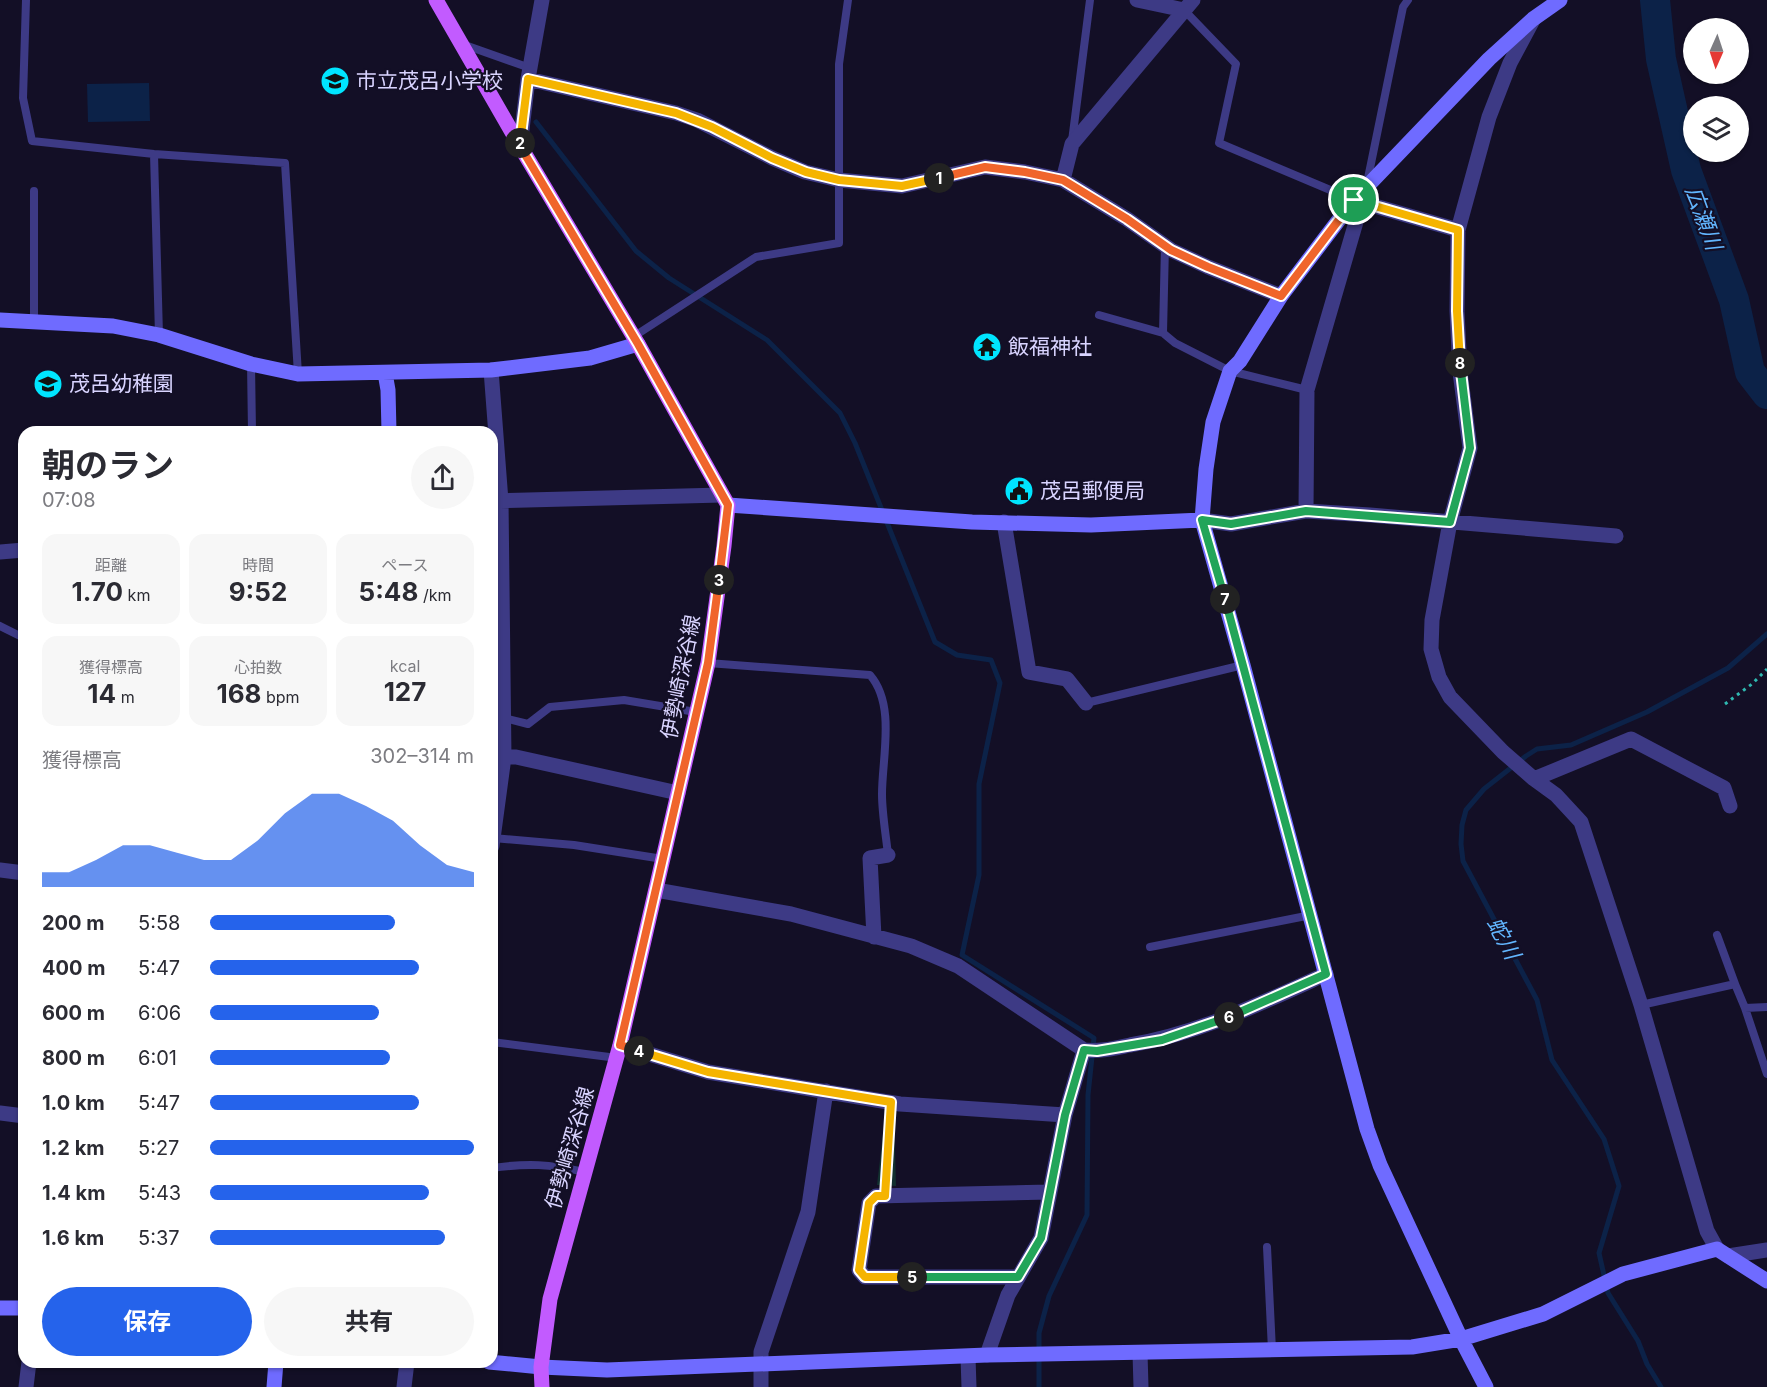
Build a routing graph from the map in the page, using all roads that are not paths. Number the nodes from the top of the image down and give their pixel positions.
1 (26, 0) edge
2 (436, 0) edge
3 (542, 0) edge
4 (848, 0) edge
5 (1090, 0) edge
6 (1137, 0) edge
7 (1408, 0) edge
8 (1560, 1) edge
9 (1189, 5) edge
10 (1538, 10) edge
11 (461, 43) junction
12 (529, 73) junction
13 (1072, 144) junction
14 (520, 146) junction
15 (154, 154) junction
16 (839, 180) junction
17 (1063, 180) junction
18 (1366, 188) junction
19 (34, 191) dead end
20 (1351, 203) junction
21 (1458, 230) junction
22 (1165, 245) junction
23 (1281, 296) junction
24 (1099, 315) dead end
25 (0, 320) edge
26 (34, 322) junction
27 (1163, 333) junction
28 (159, 335) junction
29 (635, 340) junction
30 (251, 364) junction
31 (491, 370) junction
32 (1230, 371) junction
33 (385, 373) junction
34 (298, 374) junction
35 (1307, 390) junction
36 (252, 426) edge
37 (389, 426) edge
38 (494, 426) edge
39 (725, 500) junction
40 (498, 501) edge
41 (1306, 511) junction
42 (1202, 520) junction
43 (1004, 522) junction
44 (1450, 522) junction
45 (498, 532) edge
46 (1616, 536) dead end
47 (18, 550) edge
48 (0, 552) edge
49 (0, 626) edge
50 (18, 635) edge
51 (708, 663) junction
52 (1244, 665) junction
53 (1086, 703) joint
54 (696, 712) junction
55 (504, 718) junction
56 (498, 756) edge
57 (1534, 779) junction
58 (678, 794) junction
59 (1730, 806) dead end
60 (498, 842) edge
61 (888, 855) joint
62 (663, 859) junction
63 (0, 870) edge
64 (18, 872) edge
65 (656, 890) junction
66 (1311, 915) junction
67 (1717, 935) dead end
68 (874, 937) junction
69 (1150, 947) dead end
70 (1326, 974) junction
71 (1735, 984) junction
72 (1641, 1005) junction
73 (1767, 1007) edge
74 (1744, 1008) junction
75 (498, 1042) edge
76 (1084, 1050) junction
77 (619, 1051) junction
78 (1767, 1074) edge
79 (826, 1091) junction
80 (0, 1113) edge
81 (18, 1115) edge
82 (1065, 1115) junction
83 (498, 1167) edge
84 (585, 1172) junction
85 (1049, 1192) junction
86 (1267, 1247) dead end
87 (1767, 1250) edge
88 (1723, 1252) junction
89 (1018, 1277) junction
90 (1767, 1281) edge
91 (0, 1308) edge
92 (18, 1308) edge
93 (1461, 1339) junction
94 (1272, 1350) junction
95 (1140, 1353) junction
96 (987, 1356) junction
97 (968, 1357) junction
98 (498, 1363) edge
99 (760, 1365) junction
100 (541, 1367) junction
101 (28, 1368) edge
102 (275, 1368) edge
103 (406, 1368) edge
104 (26, 1387) edge
105 (273, 1387) edge
106 (404, 1387) edge
107 (542, 1387) edge
108 (761, 1387) edge
109 (969, 1387) edge
110 (1141, 1387) edge
111 (1486, 1387) edge

1 - 15 lane
2 - 11 main road
3 - 12 street
4 - 16 lane
5 - 13 lane
6 - 9 street
7 - 18 lane
8 - 10 street
9 - 13 street
9 - 20 lane
10 - 18 street
10 - 21 street
11 - 12 lane
11 - 14 main road
12 - 14 street
12 - 16 street
13 - 17 street
14 - 29 main road
15 - 28 lane
15 - 34 lane
16 - 17 street
16 - 29 lane
17 - 22 street
18 - 20 street
19 - 26 lane
20 - 21 street
20 - 23 street
20 - 35 street
21 - 44 street
22 - 23 street
22 - 27 lane
23 - 32 street
24 - 27 lane
25 - 26 street
26 - 28 street
27 - 32 lane
28 - 30 street
29 - 31 street
29 - 39 main road
30 - 34 street
30 - 36 lane
31 - 33 street
31 - 38 street
32 - 35 lane
32 - 42 street
33 - 34 street
33 - 37 street
35 - 41 street
39 - 40 street
39 - 43 street
39 - 51 main road, 伊勢崎深谷線
41 - 42 street
41 - 44 street
42 - 43 street
42 - 52 street
43 - 53 street
44 - 46 street
44 - 57 street
45 - 55 street
47 - 48 street
49 - 50 lane
51 - 54 main road, 伊勢崎深谷線
51 - 61 lane
52 - 53 lane
52 - 66 street
54 - 55 lane
54 - 58 main road, 伊勢崎深谷線
55 - 56 street
56 - 58 street
57 - 59 street
57 - 72 street
58 - 62 main road, 伊勢崎深谷線
60 - 62 lane
61 - 68 street
62 - 65 main road, 伊勢崎深谷線
63 - 64 street
65 - 68 street
65 - 77 main road, 伊勢崎深谷線
66 - 69 lane
66 - 70 street
67 - 71 lane
68 - 76 street
70 - 76 street
70 - 93 street
71 - 72 lane
71 - 74 lane
72 - 88 street
73 - 74 lane
74 - 78 lane
75 - 77 lane
76 - 82 street
77 - 79 street
77 - 84 main road, 伊勢崎深谷線
79 - 82 street
79 - 99 street
80 - 81 street
82 - 85 street
83 - 84 lane
84 - 100 main road, 伊勢崎深谷線
85 - 89 street
85 - 89 street
86 - 94 lane
87 - 88 street
88 - 90 street
88 - 93 street
89 - 96 street
91 - 92 street
93 - 94 street
93 - 111 street
94 - 95 street
95 - 96 street
95 - 110 street
96 - 97 street
97 - 99 street
97 - 109 street
98 - 100 street
99 - 100 street
99 - 108 street
100 - 107 main road, 伊勢崎深谷線
101 - 104 street
102 - 105 street
103 - 106 street

